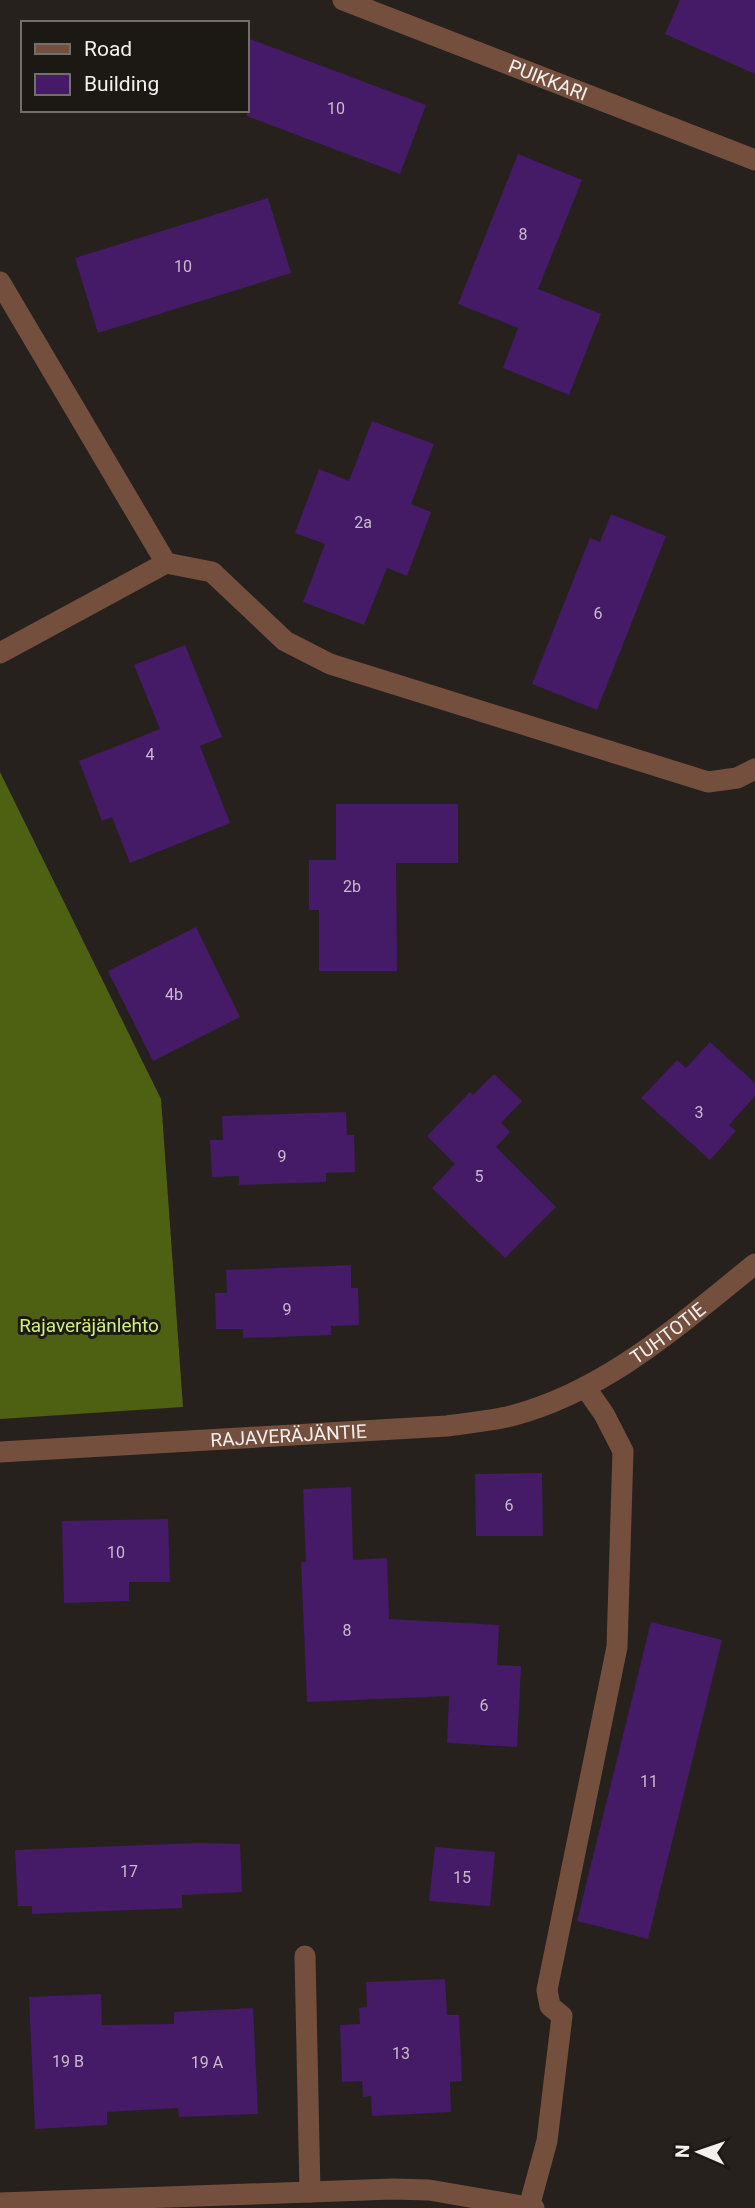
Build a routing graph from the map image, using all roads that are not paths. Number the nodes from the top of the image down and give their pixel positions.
1 (343, 0) edge
2 (755, 160) edge
3 (0, 282) edge
4 (166, 563) junction
5 (0, 653) edge
6 (755, 769) edge
7 (755, 1264) edge
8 (579, 1390) junction
9 (0, 1452) edge
10 (305, 1956) dead end
11 (310, 2192) junction
12 (0, 2203) edge
13 (58, 2205) edge
14 (532, 2207) edge

1 - 2 street, PUIKKARI
3 - 4 street
4 - 5 street
4 - 6 street
7 - 8 street, TUHTOTIE
8 - 9 street, RAJAVERÄJÄNTIE
8 - 14 street
10 - 11 street
11 - 13 street
11 - 14 street
12 - 13 street

